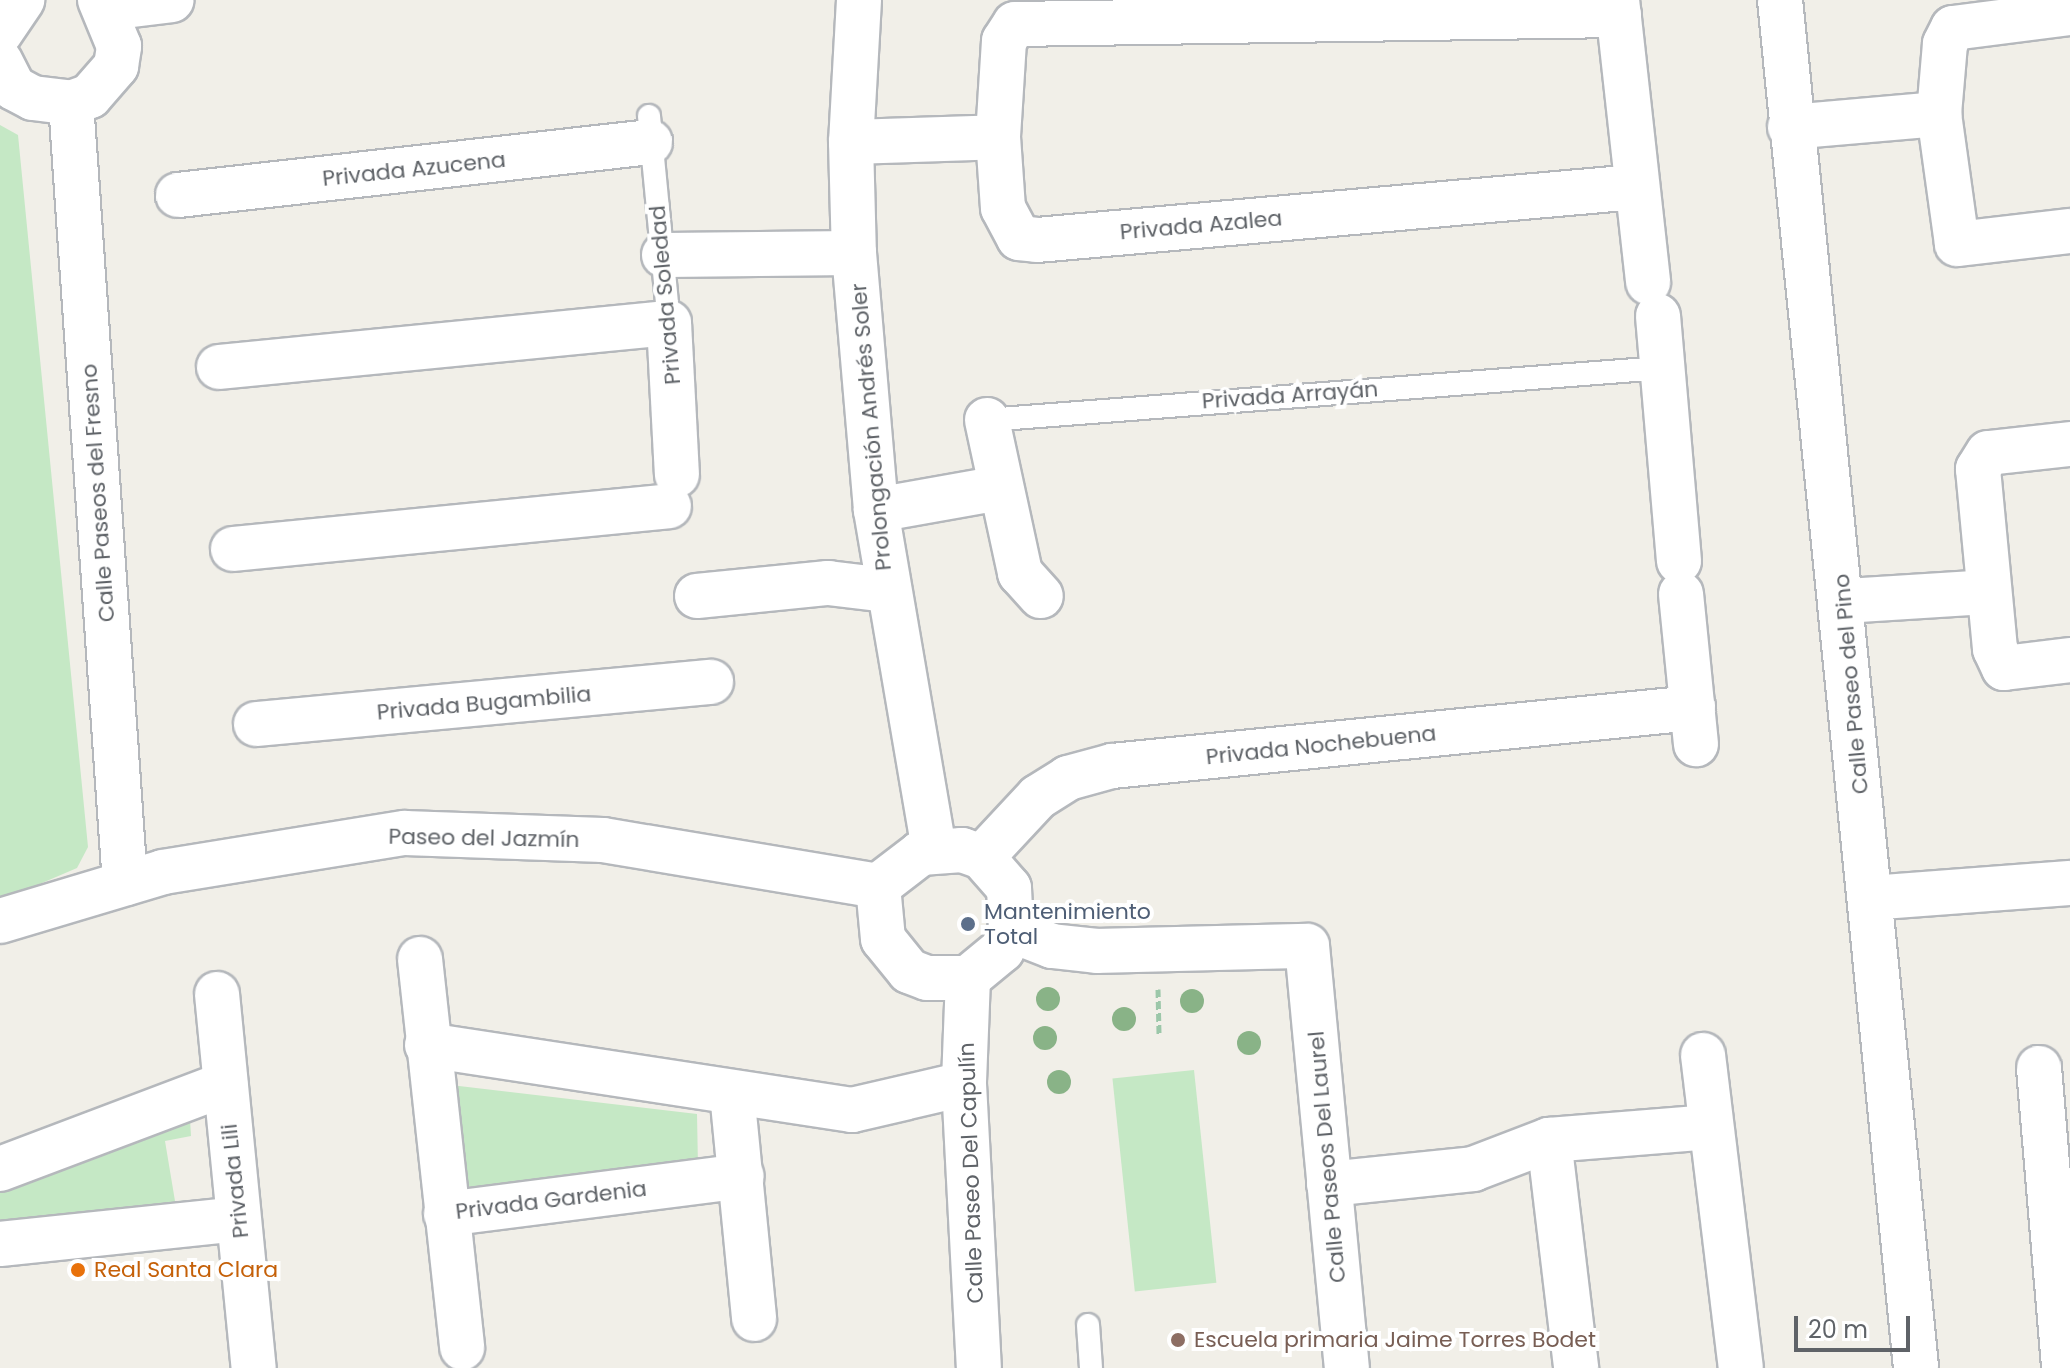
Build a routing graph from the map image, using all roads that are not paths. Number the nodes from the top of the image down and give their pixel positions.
1 (22, 0) edge
2 (172, 0) edge
3 (859, 0) edge
4 (1780, 0) edge
5 (104, 4) edge
6 (1618, 7) edge
7 (2070, 13) edge
8 (0, 33) edge
9 (5, 80) edge
10 (71, 103) junction
11 (1939, 114) junction
12 (1790, 127) junction
13 (650, 129) joint
14 (998, 137) junction
15 (851, 142) junction
16 (1635, 187) junction
17 (178, 195) dead end
18 (2070, 231) edge
19 (854, 253) junction
20 (664, 255) junction
21 (669, 323) junction
22 (219, 367) dead end
23 (1661, 368) junction
24 (987, 420) joint
25 (2070, 444) edge
26 (1000, 488) junction
27 (876, 510) junction
28 (233, 549) dead end
29 (887, 590) junction
30 (1988, 592) junction
31 (697, 596) dead end
32 (1041, 596) dead end
33 (1845, 601) junction
34 (2070, 660) edge
35 (711, 682) dead end
36 (256, 724) dead end
37 (934, 850) junction
38 (982, 857) junction
39 (125, 883) junction
40 (2070, 883) edge
41 (878, 886) junction
42 (1870, 898) junction
43 (0, 921) edge
44 (1011, 930) junction
45 (420, 959) dead end
46 (968, 978) junction
47 (217, 994) dead end
48 (427, 1045) junction
49 (1703, 1055) dead end
50 (2039, 1068) dead end
51 (225, 1084) junction
52 (964, 1084) junction
53 (732, 1093) junction
54 (2056, 1111) edge
55 (1710, 1127) junction
56 (1549, 1140) junction
57 (0, 1169) edge
58 (742, 1176) junction
59 (1329, 1184) junction
60 (446, 1214) junction
61 (238, 1219) junction
62 (0, 1244) edge
63 (754, 1319) dead end
64 (2066, 1323) edge
65 (1088, 1325) dead end
66 (462, 1348) dead end
67 (254, 1368) edge
68 (979, 1368) edge
69 (1091, 1368) edge
70 (1347, 1368) edge
71 (1576, 1368) edge
72 (1741, 1368) edge
73 (1916, 1368) edge
74 (2064, 1368) edge

1 - 8 street
2 - 5 street
3 - 15 street, Prolongación Andrés Soler
4 - 12 street, Calle Paseo del Pino
5 - 10 street
6 - 14 street
6 - 16 street
7 - 11 street
9 - 10 street
10 - 39 street, Calle Paseos del Fresno
11 - 12 street
11 - 18 street
12 - 33 street, Calle Paseo del Pino
13 - 17 street, Privada Azucena
13 - 20 lane, Privada Soledad
14 - 15 street
14 - 16 street, Privada Azalea
15 - 19 street, Prolongación Andrés Soler
16 - 23 street
19 - 20 street
19 - 27 street, Prolongación Andrés Soler
20 - 21 lane, Privada Soledad
21 - 22 street
21 - 28 street, Privada Soledad
23 - 24 lane, Privada Arrayán
23 - 38 street, Privada Nochebuena
24 - 26 street, Privada Arrayán
25 - 30 street
26 - 27 street
26 - 32 street, Privada Arrayán
27 - 29 street, Prolongación Andrés Soler
29 - 31 street
29 - 37 street, Prolongación Andrés Soler
30 - 33 street
30 - 34 street
33 - 42 street, Calle Paseo del Pino
35 - 36 street, Privada Bugambilia
37 - 38 street
37 - 41 street
38 - 44 street
39 - 41 street, Paseo del Jazmín
39 - 43 street, Paseo del Jazmín
40 - 42 street
41 - 46 street
42 - 73 street, Calle Paseo del Pino
44 - 46 street
44 - 59 street, Calle Paseos Del Laurel
45 - 48 street, Privada Gardenia
46 - 52 street, Calle Paseo Del Capulín
47 - 51 street, Privada Lili
48 - 53 street
48 - 60 street, Privada Gardenia
49 - 55 street
50 - 54 street
51 - 57 street
51 - 61 street, Privada Lili
52 - 53 street
52 - 68 street, Calle Paseo Del Capulín
53 - 58 street
54 - 64 street
55 - 56 street
55 - 72 street
56 - 59 street
56 - 71 street
58 - 60 street, Privada Gardenia
58 - 63 street
59 - 70 street, Calle Paseos Del Laurel
60 - 66 street
61 - 62 street
61 - 67 street, Privada Lili
64 - 74 street
65 - 69 lane

